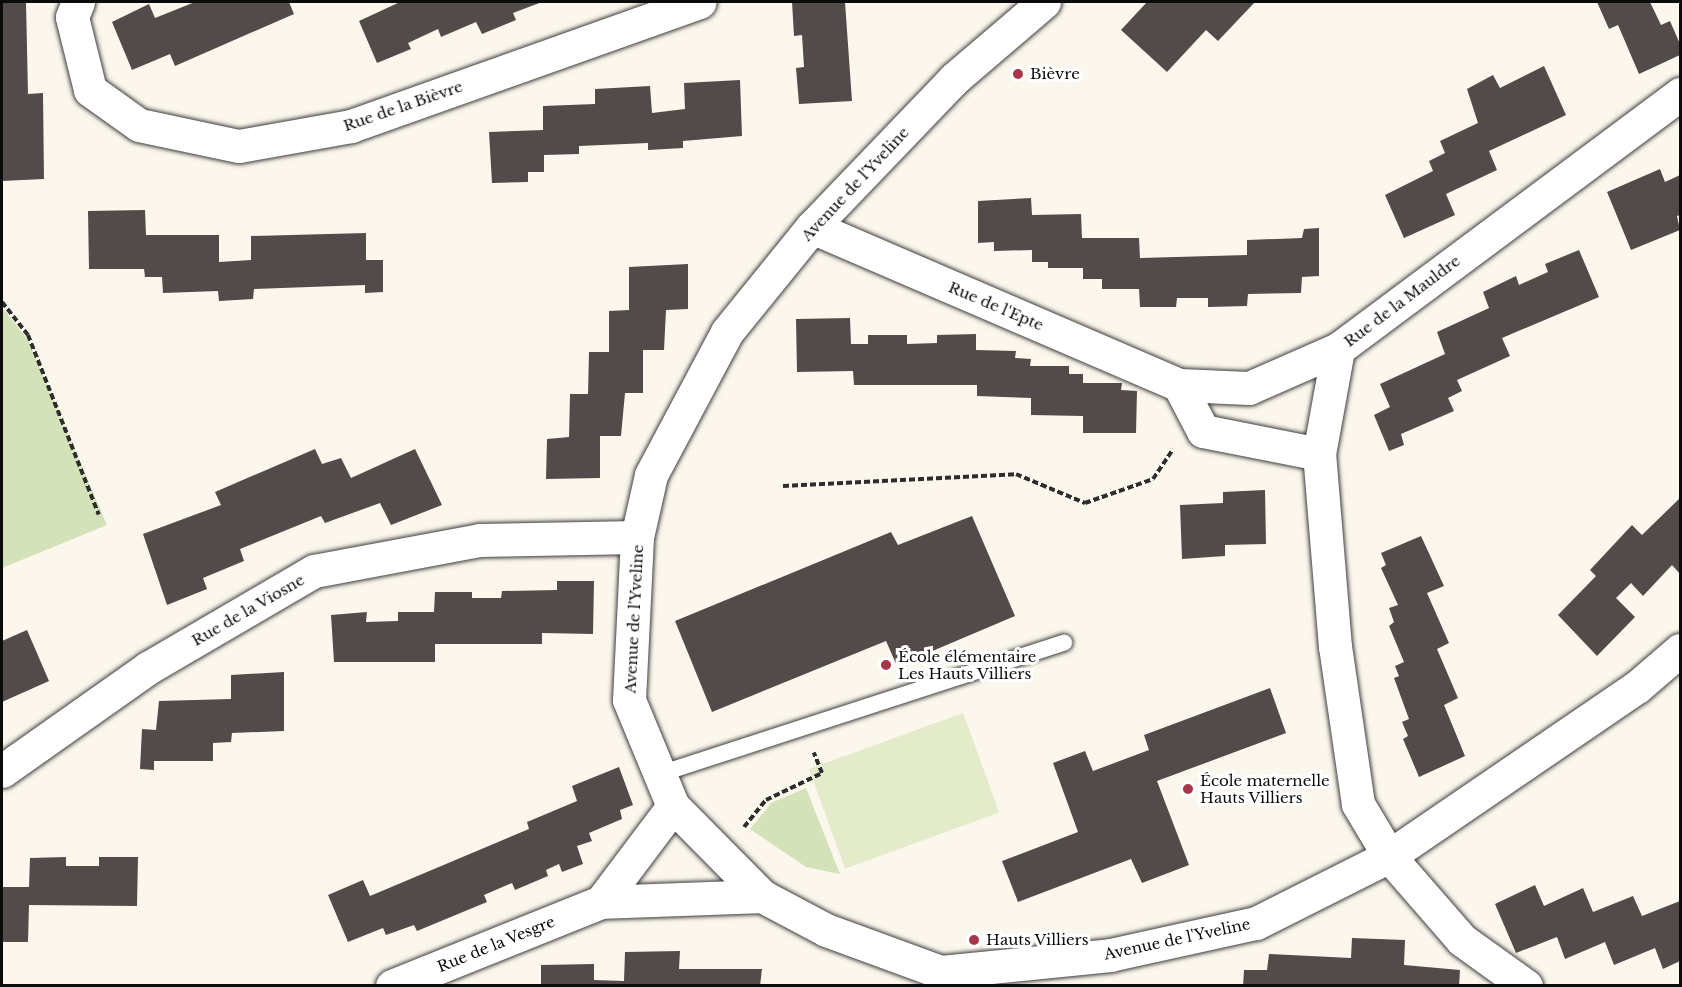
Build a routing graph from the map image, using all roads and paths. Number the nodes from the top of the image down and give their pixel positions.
1 (78, 2) edge
2 (700, 2) edge
3 (1042, 2) edge
4 (1680, 94) edge
5 (812, 227) junction
6 (2, 302) edge
7 (1338, 349) junction
8 (1179, 385) junction
9 (1195, 417) junction
10 (1319, 454) junction
11 (783, 486) dead end
12 (99, 515) dead end
13 (637, 537) junction
14 (1064, 643) dead end
15 (1680, 650) edge
16 (815, 755) dead end
17 (2, 771) edge
18 (660, 774) junction
19 (673, 806) junction
20 (723, 856) junction
21 (1389, 856) junction
22 (762, 896) junction
23 (601, 902) junction
24 (938, 979) edge
25 (392, 986) edge
26 (1526, 986) edge

1 - 2 street, Rue de la Bièvre
3 - 5 street, Avenue de l'Yveline
4 - 7 street, Rue de la Mauldre
5 - 8 street, Rue de l'Epte
5 - 13 street, Avenue de l'Yveline
6 - 12 path
7 - 8 street, Rue de l'Epte
7 - 10 street, Rue de la Mauldre
8 - 9 street
9 - 10 street
9 - 11 path
10 - 21 street, Rue de la Mauldre
13 - 17 street, Rue de la Viosne
13 - 18 street, Avenue de l'Yveline
14 - 18 lane
15 - 21 street, Avenue de l'Yveline
16 - 20 path
18 - 19 street, Avenue de l'Yveline
19 - 20 street, Avenue de l'Yveline
19 - 23 street
20 - 22 street, Avenue de l'Yveline
21 - 24 street, Avenue de l'Yveline
21 - 26 street, Rue de la Mauldre
22 - 23 street, Rue de la Vesgre
22 - 24 street, Avenue de l'Yveline
23 - 25 street, Rue de la Vesgre

